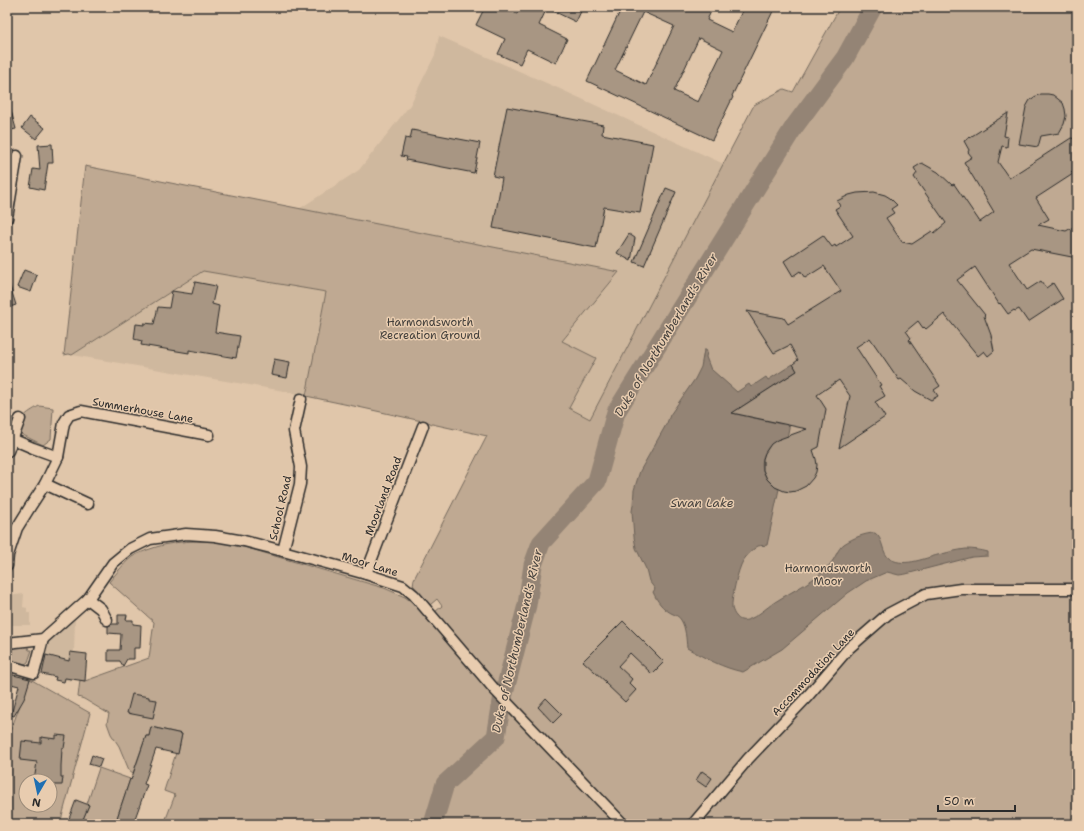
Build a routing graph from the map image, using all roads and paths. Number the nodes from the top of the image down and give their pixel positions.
1 (17, 156) dead end
2 (7, 216) edge
3 (301, 399) dead end
4 (20, 419) dead end
5 (423, 426) dead end
6 (209, 435) dead end
7 (12, 439) junction
8 (8, 451) edge
9 (58, 457) junction
10 (45, 484) junction
11 (88, 504) dead end
12 (283, 551) junction
13 (7, 566) edge
14 (366, 574) junction
15 (1077, 589) edge
16 (88, 599) junction
17 (107, 620) dead end
18 (46, 636) junction
19 (7, 643) edge
20 (7, 665) edge
21 (623, 824) edge
22 (693, 824) edge

1 - 2 street
3 - 12 street, School Road
4 - 7 street
5 - 14 street, Moorland Road
6 - 9 street, Summerhouse Lane
7 - 8 street
7 - 9 street
9 - 10 street, Summerhouse Lane
10 - 11 street
10 - 13 street, Summerhouse Lane
12 - 14 street, Moor Lane
12 - 16 street, Moor Lane
14 - 21 street, Moor Lane
15 - 22 street, Accommodation Lane
16 - 17 street
16 - 18 street, Moor Lane
18 - 19 street
18 - 20 street

